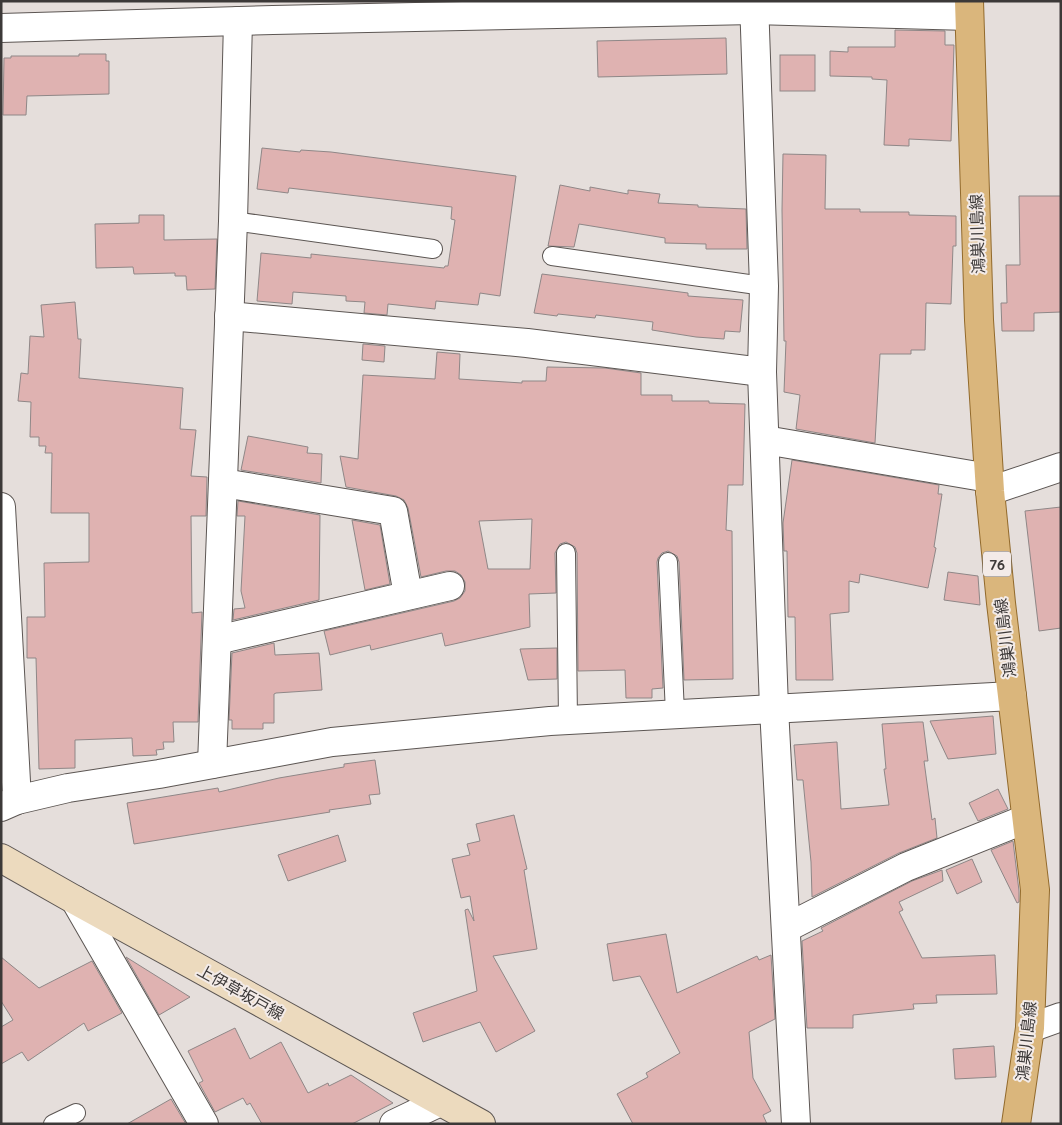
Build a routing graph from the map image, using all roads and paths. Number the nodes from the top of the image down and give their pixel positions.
1 (754, 6) edge
2 (969, 9) edge
3 (271, 11) edge
4 (238, 22) junction
5 (1, 28) edge
6 (233, 221) junction
7 (433, 249) dead end
8 (552, 256) dead end
9 (764, 286) junction
10 (229, 316) junction
11 (762, 372) junction
12 (765, 440) junction
13 (1061, 467) edge
14 (223, 483) junction
15 (990, 484) junction
16 (1, 507) edge
17 (566, 553) dead end
18 (668, 562) dead end
19 (450, 586) dead end
20 (408, 595) junction
21 (217, 640) junction
22 (1012, 696) junction
23 (774, 708) junction
24 (675, 714) junction
25 (568, 720) junction
26 (212, 764) junction
27 (9, 804) edge
28 (1026, 819) junction
29 (1, 858) edge
30 (75, 900) junction
31 (786, 928) junction
32 (1061, 1017) edge
33 (1030, 1028) junction
34 (440, 1102) junction
35 (76, 1113) dead end
36 (54, 1124) edge
37 (204, 1124) edge
38 (394, 1124) edge
39 (481, 1124) edge
40 (796, 1124) edge
41 (1016, 1124) edge

1 - 2 street
1 - 3 street
1 - 9 street
2 - 15 main road, 鴻巣川島線 / 76
3 - 4 street
4 - 5 street
4 - 6 street
6 - 7 lane
6 - 10 street
8 - 9 lane
9 - 11 street
10 - 11 street
10 - 14 street
11 - 12 street
12 - 15 street
12 - 23 street
13 - 15 street
14 - 20 street
14 - 21 street
15 - 22 main road, 鴻巣川島線 / 76
16 - 27 street
17 - 25 lane
18 - 24 lane
19 - 20 street
20 - 21 street
21 - 26 street
22 - 23 street
22 - 28 main road, 鴻巣川島線 / 76
23 - 24 street
23 - 31 street
24 - 25 street
25 - 26 street
26 - 27 street
28 - 31 street
28 - 33 main road, 鴻巣川島線 / 76
29 - 30 main road, 上伊草坂戸線
30 - 34 main road, 上伊草坂戸線
30 - 37 street
31 - 40 street
32 - 33 street
33 - 41 main road, 鴻巣川島線 / 76
34 - 38 street
34 - 39 main road, 上伊草坂戸線
35 - 36 lane

